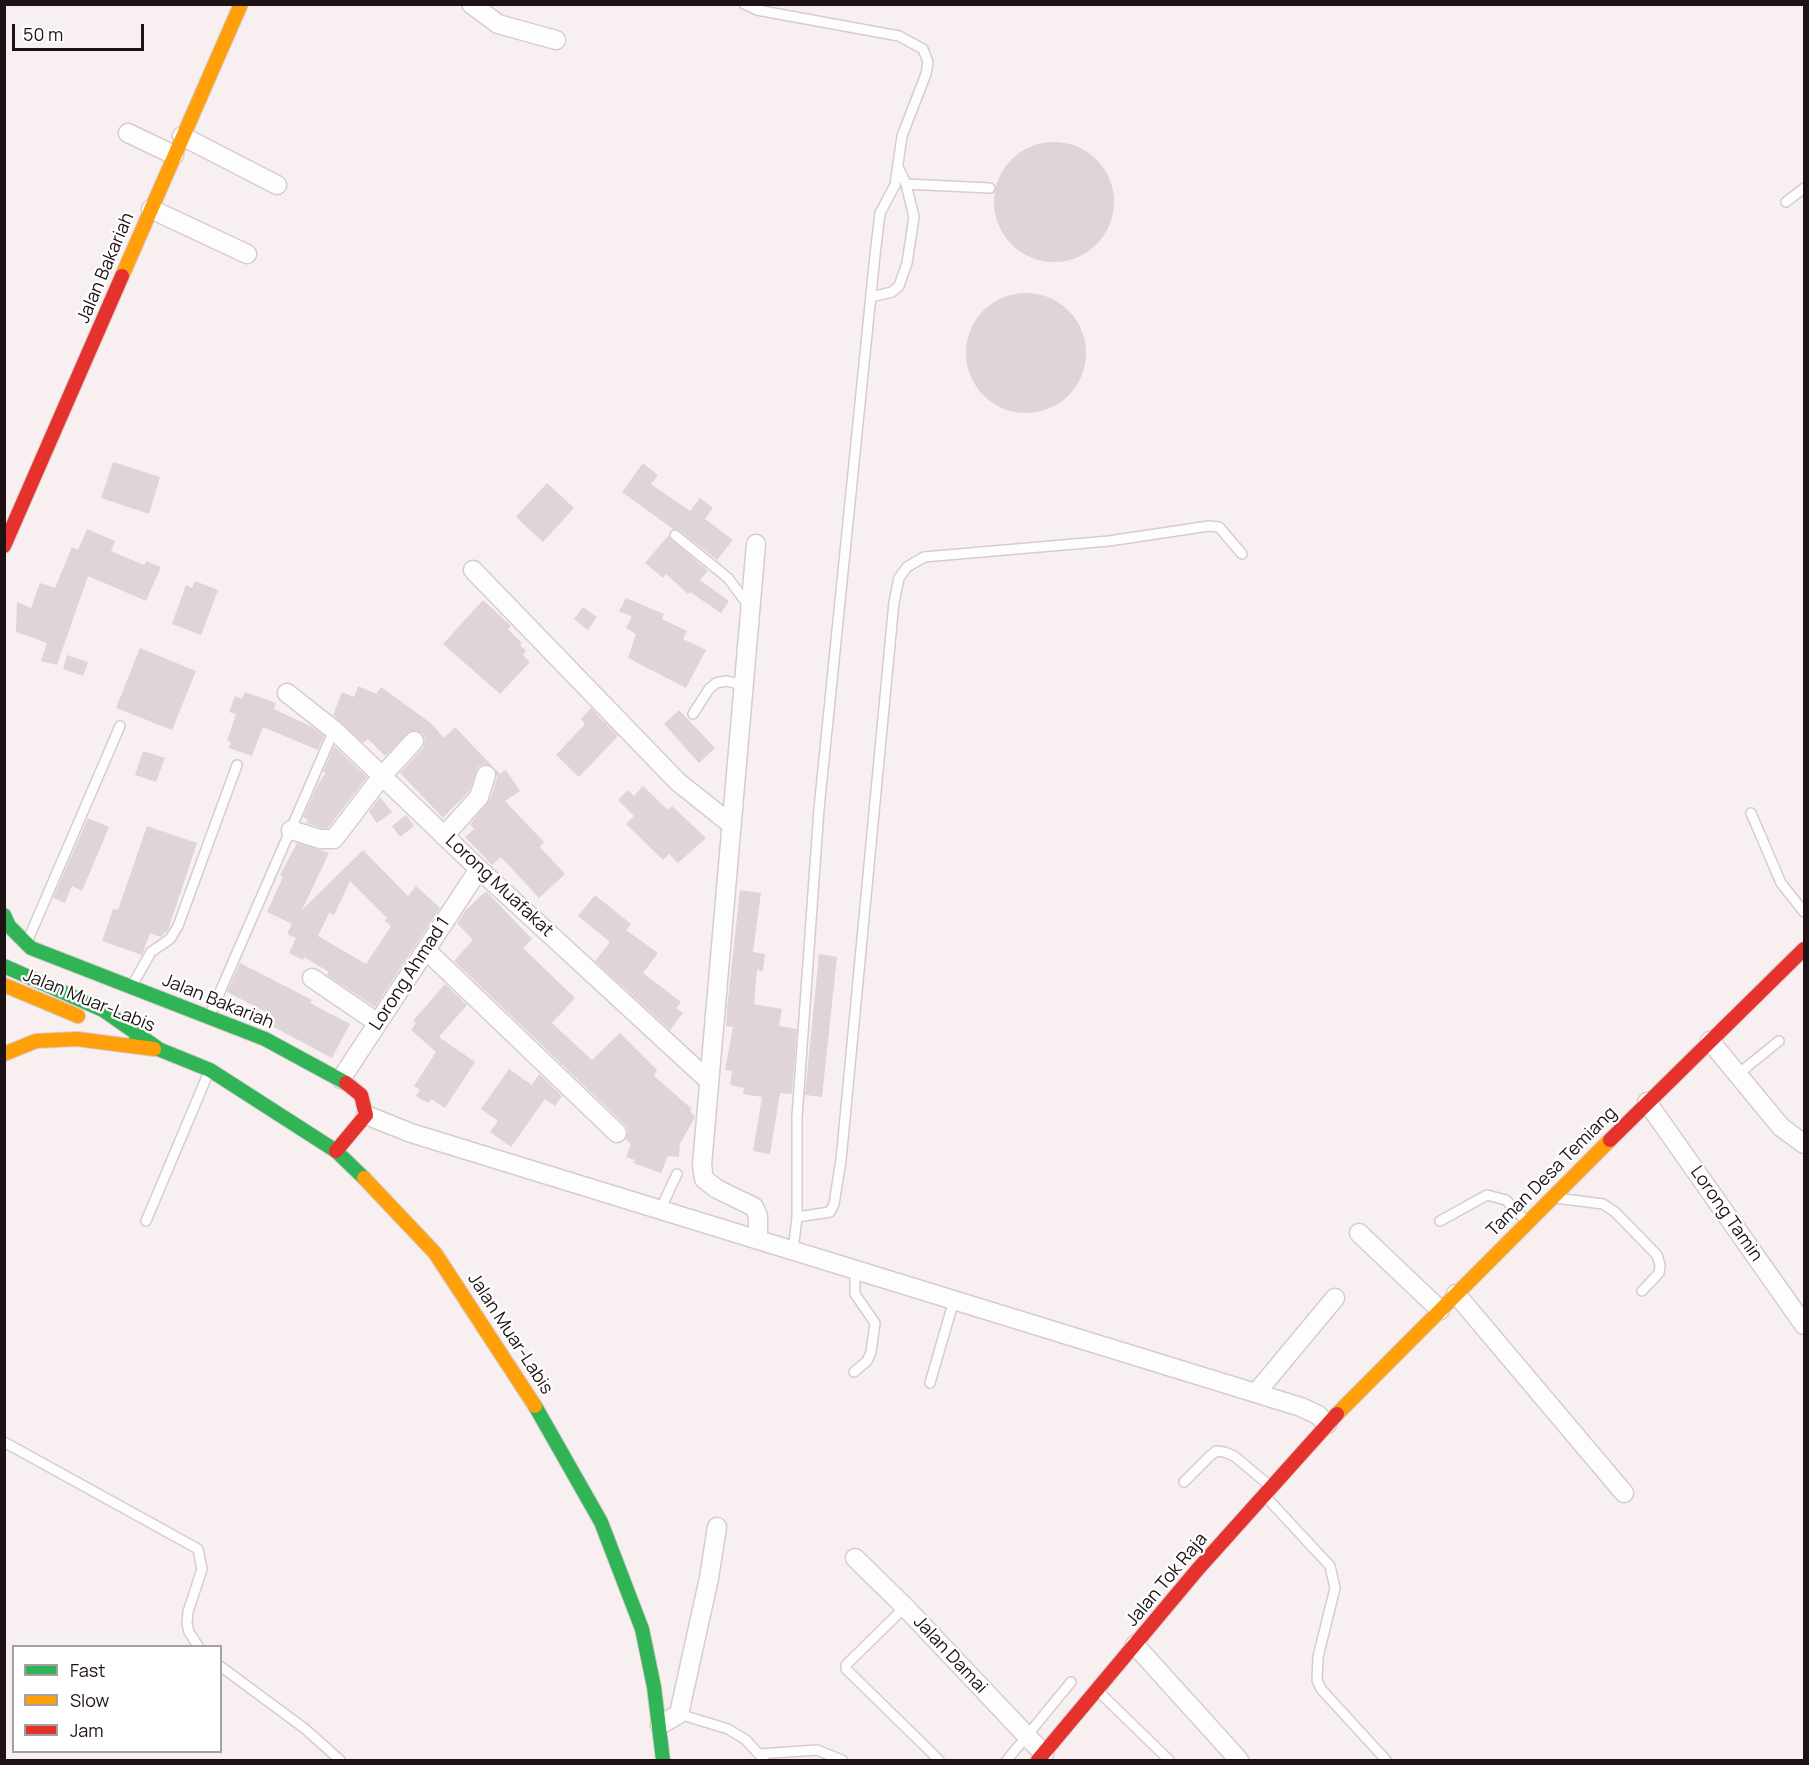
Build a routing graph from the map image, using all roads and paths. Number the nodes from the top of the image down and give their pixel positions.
1 (241, 4) edge
2 (471, 4) edge
3 (744, 4) edge
4 (556, 40) dead end
5 (128, 133) dead end
6 (182, 136) junction
7 (174, 156) junction
8 (899, 169) junction
9 (906, 184) junction
10 (277, 185) dead end
11 (990, 188) dead end
12 (1804, 189) edge
13 (1786, 202) dead end
14 (151, 209) junction
15 (247, 254) dead end
16 (871, 297) junction
17 (675, 535) dead end
18 (756, 544) dead end
19 (4, 546) edge
20 (1242, 554) dead end
21 (473, 570) dead end
22 (751, 609) junction
23 (744, 685) junction
24 (287, 693) dead end
25 (693, 714) dead end
26 (120, 726) dead end
27 (334, 730) junction
28 (414, 741) dead end
29 (237, 765) dead end
30 (486, 775) dead end
31 (382, 776) junction
32 (1751, 813) dead end
33 (732, 825) junction
34 (291, 830) junction
35 (444, 836) junction
36 (479, 869) junction
37 (1804, 912) edge
38 (4, 915) edge
39 (27, 943) junction
40 (426, 950) junction
41 (1803, 953) edge
42 (4, 966) edge
43 (312, 978) dead end
44 (4, 985) edge
45 (131, 987) junction
46 (38, 1015) dead end
47 (209, 1017) junction
48 (378, 1023) junction
49 (1710, 1041) junction
50 (1779, 1041) dead end
51 (159, 1049) junction
52 (4, 1054) edge
53 (210, 1070) junction
54 (1738, 1074) junction
55 (341, 1079) junction
56 (709, 1081) junction
57 (1647, 1102) junction
58 (366, 1115) junction
59 (617, 1133) dead end
60 (1804, 1144) edge
61 (336, 1151) junction
62 (677, 1174) dead end
63 (1552, 1197) junction
64 (660, 1209) junction
65 (797, 1217) junction
66 (146, 1221) dead end
67 (1440, 1221) dead end
68 (1527, 1223) junction
69 (1359, 1233) dead end
70 (758, 1240) junction
71 (793, 1251) junction
72 (855, 1269) junction
73 (1642, 1291) dead end
74 (1456, 1294) junction
75 (1335, 1298) dead end
76 (954, 1300) junction
77 (1440, 1310) junction
78 (1804, 1325) edge
79 (855, 1372) dead end
80 (930, 1383) dead end
81 (1256, 1393) junction
82 (1327, 1424) junction
83 (4, 1442) edge
84 (1184, 1482) dead end
85 (1267, 1491) junction
86 (1624, 1493) dead end
87 (717, 1527) dead end
88 (855, 1558) dead end
89 (905, 1607) junction
90 (197, 1645) edge
91 (1135, 1645) junction
92 (222, 1667) edge
93 (1071, 1682) dead end
94 (1097, 1691) junction
95 (679, 1714) junction
96 (660, 1725) junction
97 (1027, 1736) junction
98 (761, 1757) edge
99 (1041, 1757) edge
100 (340, 1761) edge
101 (663, 1761) edge
102 (842, 1761) edge
103 (939, 1761) edge
104 (1007, 1761) edge
105 (1169, 1761) edge
106 (1239, 1761) edge
107 (1386, 1761) edge

1 - 6 main road, Jalan Bakariah
2 - 4 street
3 - 8 lane
5 - 7 street
6 - 7 main road, Jalan Bakariah
6 - 10 street
7 - 14 main road, Jalan Bakariah
8 - 9 lane
8 - 16 lane
9 - 11 lane
9 - 16 lane
12 - 13 lane
14 - 15 street
14 - 19 main road, Jalan Bakariah
16 - 65 lane
17 - 22 lane
18 - 22 street
20 - 65 lane
21 - 33 street
22 - 23 street
23 - 25 lane
23 - 33 street
24 - 27 street, Lorong Muafakat
26 - 39 lane
27 - 31 street, Lorong Muafakat
27 - 34 lane
28 - 31 street
29 - 45 lane
30 - 35 street
31 - 34 street
31 - 35 street, Lorong Muafakat
32 - 37 lane
33 - 56 street
34 - 47 lane
35 - 36 street, Lorong Muafakat
36 - 40 street, Lorong Ahmad 1
36 - 56 street, Lorong Muafakat
38 - 39 main road, Jalan Bakariah
39 - 45 main road, Jalan Bakariah
40 - 48 street, Lorong Ahmad 1
40 - 59 street
41 - 49 main road, Taman Desa Temiang
42 - 51 main road
43 - 48 street
44 - 51 main road, Jalan Muar-Labis
45 - 47 main road, Jalan Bakariah
46 - 51 main road, Jalan Muar-Labis
47 - 55 main road, Jalan Bakariah
48 - 55 street, Lorong Ahmad 1
49 - 54 street
49 - 57 main road, Taman Desa Temiang
50 - 54 lane
51 - 52 main road
51 - 53 main road, Jalan Muar-Labis
53 - 61 main road, Jalan Muar-Labis
53 - 66 lane
54 - 60 street
55 - 58 main road, Jalan Bakariah
56 - 70 street
57 - 63 main road, Taman Desa Temiang
57 - 78 street, Lorong Tamin
58 - 61 main road
58 - 64 street
61 - 96 main road, Jalan Muar-Labis
62 - 64 lane
63 - 68 main road, Taman Desa Temiang
63 - 73 lane
64 - 70 street
65 - 71 lane
67 - 68 lane
68 - 74 main road, Taman Desa Temiang
69 - 77 street
70 - 71 street
71 - 72 street
72 - 76 street
72 - 79 lane
74 - 77 main road, Taman Desa Temiang
74 - 86 street
75 - 81 street
76 - 80 lane
76 - 81 street
77 - 82 main road, Taman Desa Temiang
81 - 82 street
82 - 85 main road, Jalan Tok Raja
83 - 90 lane
84 - 85 lane
85 - 91 main road, Jalan Tok Raja
85 - 107 lane
87 - 95 street
88 - 89 street, Jalan Damai
89 - 97 street, Jalan Damai
89 - 103 lane
91 - 94 main road, Jalan Tok Raja
91 - 106 street
92 - 100 lane
93 - 97 lane
94 - 99 main road, Jalan Tok Raja
94 - 105 lane
95 - 96 street
95 - 98 lane
96 - 101 main road, Jalan Muar-Labis
97 - 99 street, Jalan Damai
97 - 104 lane
98 - 102 lane

